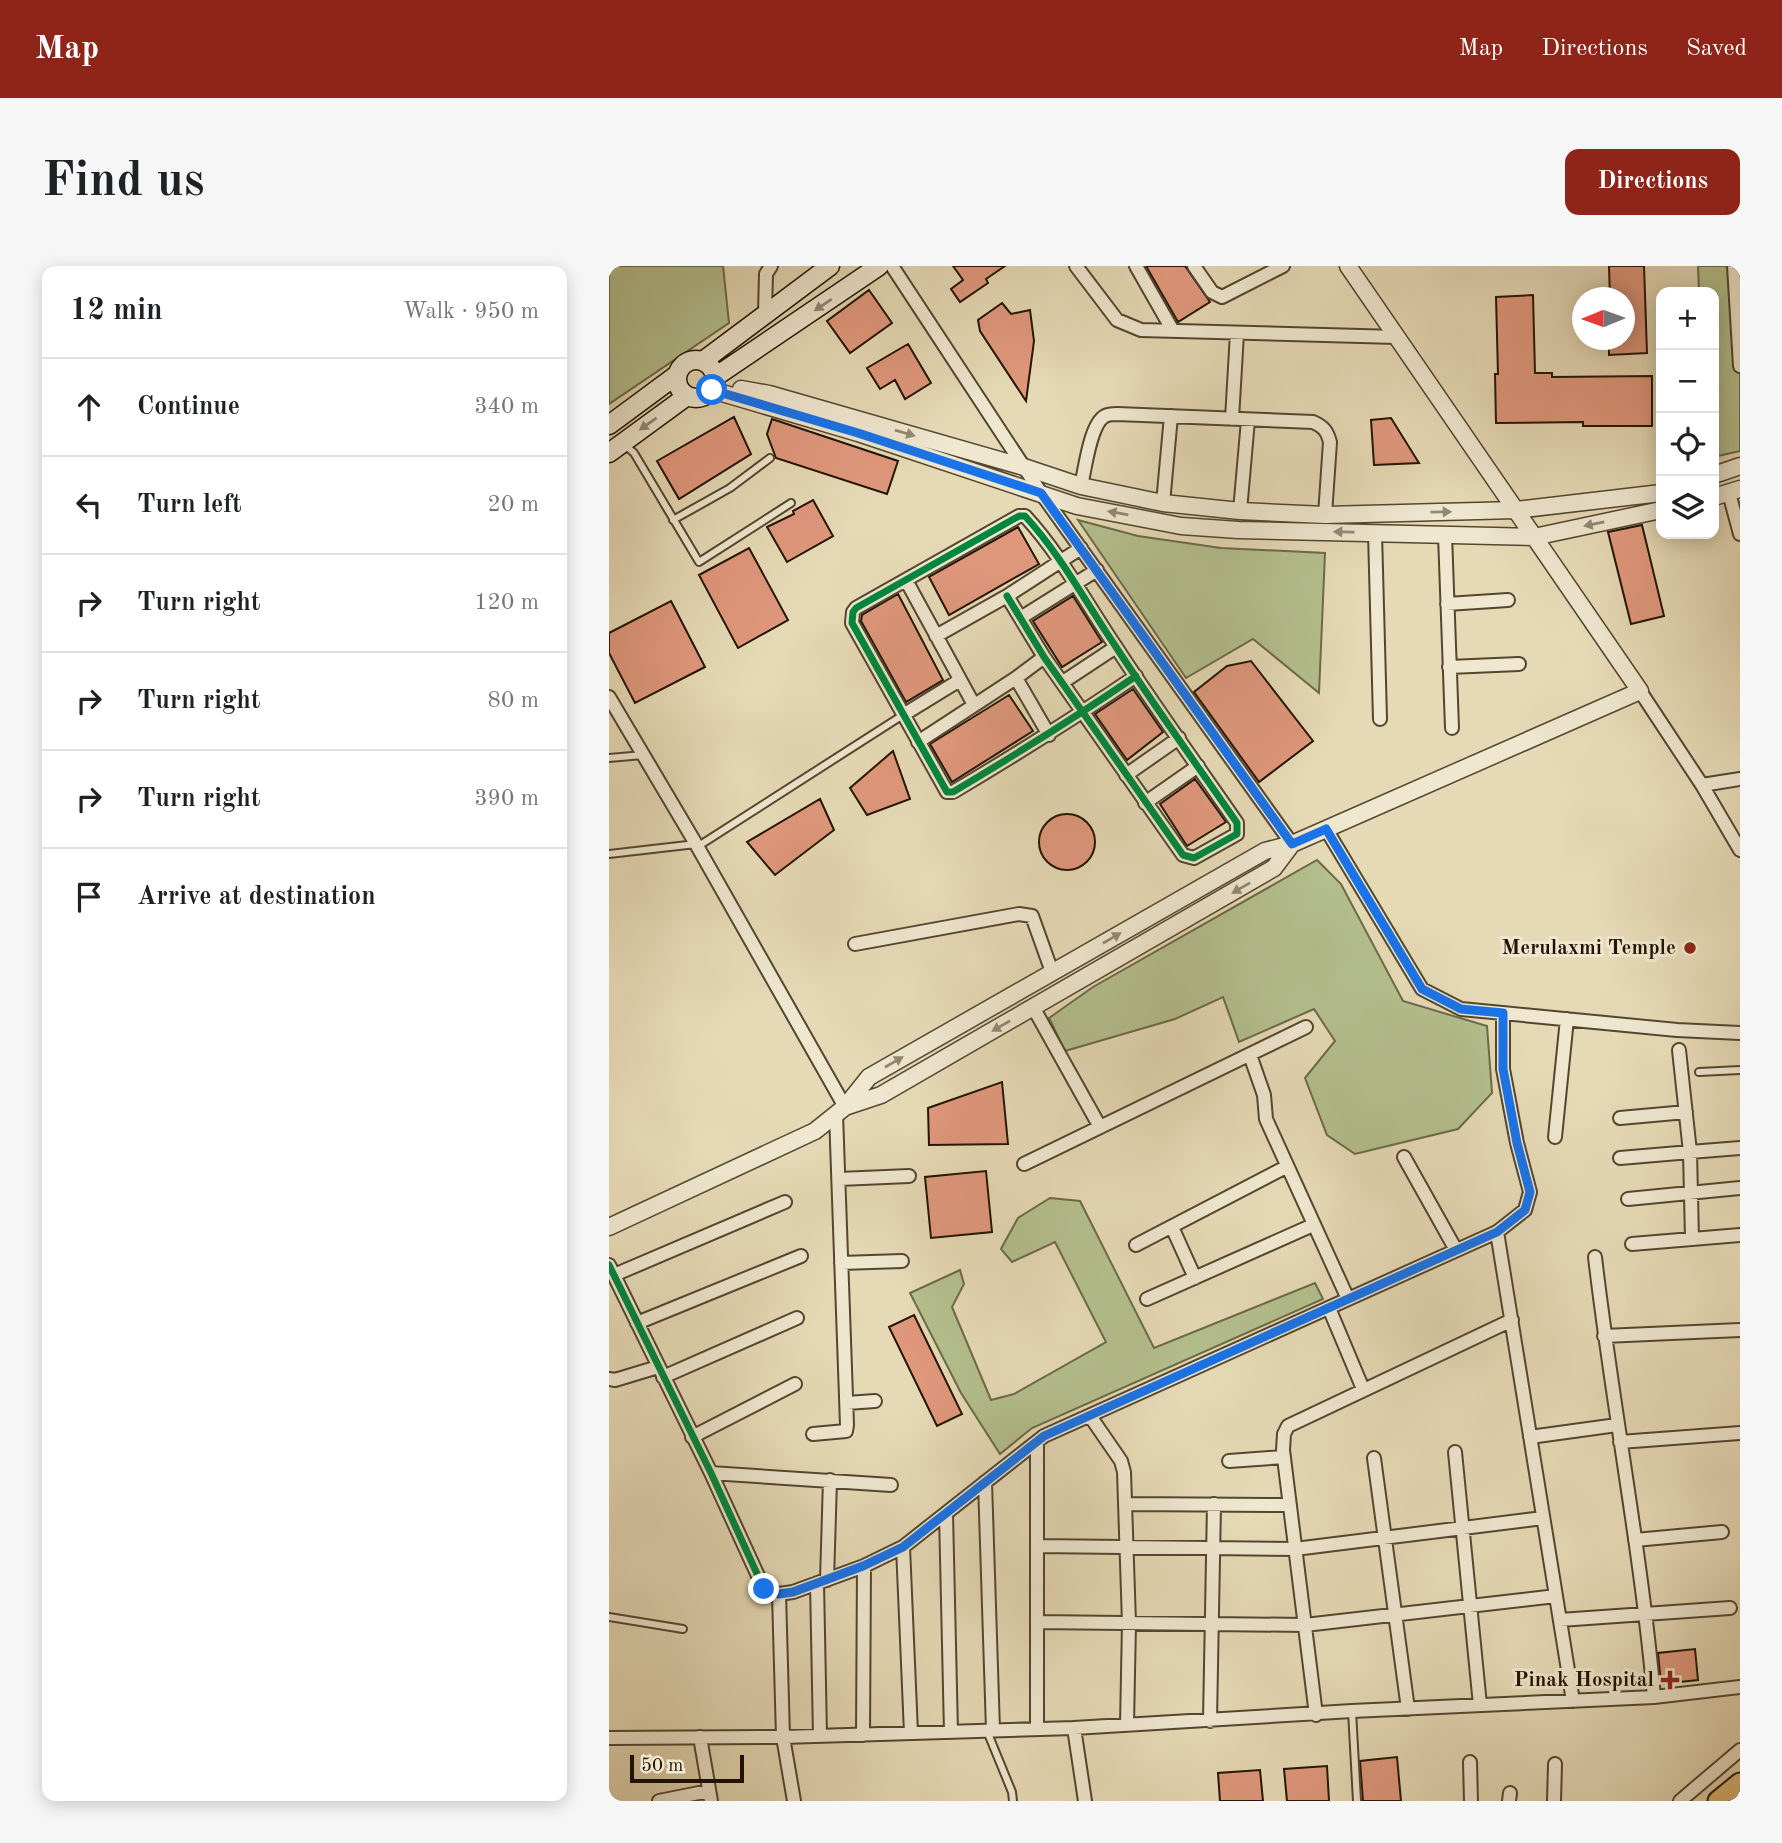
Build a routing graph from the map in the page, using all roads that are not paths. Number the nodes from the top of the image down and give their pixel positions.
1 (830, 266) edge
2 (879, 266) edge
3 (892, 266) edge
4 (1076, 266) edge
5 (1136, 266) edge
6 (1194, 266) edge
7 (1283, 266) edge
8 (1348, 266) edge
9 (1734, 266) edge
10 (769, 267) edge
11 (1259, 272) edge
12 (765, 312) junction
13 (1173, 331) junction
14 (1237, 333) junction
15 (1397, 337) junction
16 (703, 361) junction
17 (1740, 366) edge
18 (678, 374) junction
19 (714, 384) junction
20 (687, 396) junction
21 (1171, 416) junction
22 (1232, 419) junction
23 (1248, 419) junction
24 (609, 425) edge
25 (615, 447) edge
26 (770, 458) dead end
27 (1740, 466) edge
28 (1024, 467) junction
29 (1719, 473) edge
30 (1081, 486) junction
31 (1041, 493) junction
32 (1656, 493) edge
33 (1728, 493) edge
34 (791, 503) dead end
35 (1163, 503) junction
36 (1516, 510) junction
37 (1240, 511) junction
38 (1656, 511) edge
39 (1325, 515) junction
40 (673, 520) junction
41 (1375, 533) junction
42 (1740, 534) edge
43 (1445, 535) junction
44 (1534, 537) junction
45 (1081, 548) junction
46 (1061, 562) junction
47 (1097, 570) junction
48 (907, 582) junction
49 (1076, 583) junction
50 (1007, 596) junction
51 (1508, 600) dead end
52 (1447, 604) junction
53 (1022, 617) junction
54 (936, 636) junction
55 (1116, 647) junction
56 (1044, 657) junction
57 (1519, 664) dead end
58 (1449, 667) junction
59 (1136, 676) junction
60 (1016, 678) junction
61 (960, 680) junction
62 (1063, 682) junction
63 (1640, 691) junction
64 (609, 697) edge
65 (974, 705) junction
66 (1083, 713) junction
67 (903, 715) junction
68 (1380, 719) dead end
69 (1452, 728) dead end
70 (1049, 735) junction
71 (1179, 738) junction
72 (918, 742) junction
73 (643, 755) junction
74 (609, 758) edge
75 (1198, 766) junction
76 (1126, 775) junction
77 (1740, 779) edge
78 (1702, 785) junction
79 (1145, 803) junction
80 (1326, 829) junction
81 (1292, 844) junction
82 (697, 846) junction
83 (1740, 850) edge
84 (609, 854) edge
85 (855, 944) dead end
86 (1052, 972) junction
87 (1033, 1007) junction
88 (1503, 1013) junction
89 (1567, 1019) junction
90 (1307, 1027) dead end
91 (1740, 1033) edge
92 (1679, 1050) dead end
93 (1250, 1055) junction
94 (1740, 1070) edge
95 (1699, 1072) dead end
96 (841, 1111) junction
97 (1686, 1112) junction
98 (1620, 1118) dead end
99 (1100, 1127) junction
100 (1555, 1137) dead end
101 (1740, 1149) edge
102 (1690, 1152) junction
103 (1404, 1157) dead end
104 (1620, 1158) dead end
105 (1024, 1164) dead end
106 (1286, 1167) junction
107 (909, 1176) dead end
108 (839, 1179) junction
109 (1740, 1188) edge
110 (1691, 1193) junction
111 (1628, 1199) dead end
112 (785, 1202) dead end
113 (1313, 1224) junction
114 (609, 1227) edge
115 (1172, 1227) junction
116 (1497, 1232) junction
117 (1740, 1235) edge
118 (1692, 1239) junction
119 (1632, 1244) dead end
120 (1136, 1245) dead end
121 (1456, 1250) junction
122 (801, 1256) dead end
123 (1595, 1257) dead end
124 (902, 1261) dead end
125 (841, 1263) junction
126 (612, 1270) edge
127 (1195, 1278) junction
128 (1147, 1299) dead end
129 (1348, 1299) junction
130 (1329, 1308) junction
131 (797, 1318) dead end
132 (1512, 1320) junction
133 (637, 1323) junction
134 (1740, 1330) edge
135 (1604, 1336) junction
136 (661, 1372) junction
137 (609, 1379) edge
138 (795, 1384) dead end
139 (1363, 1389) junction
140 (875, 1401) dead end
141 (847, 1403) junction
142 (1090, 1416) junction
143 (1617, 1425) junction
144 (1740, 1433) edge
145 (813, 1434) dead end
146 (692, 1437) junction
147 (1530, 1437) junction
148 (1037, 1442) junction
149 (1620, 1442) junction
150 (1455, 1452) dead end
151 (1284, 1457) junction
152 (1374, 1458) dead end
153 (1229, 1461) dead end
154 (711, 1473) junction
155 (830, 1480) junction
156 (985, 1482) junction
157 (891, 1485) dead end
158 (1125, 1504) junction
159 (1215, 1504) junction
160 (1290, 1505) junction
161 (946, 1513) junction
162 (1543, 1518) junction
163 (1463, 1528) junction
164 (1722, 1532) dead end
165 (1385, 1536) junction
166 (1635, 1540) junction
167 (1037, 1546) junction
168 (903, 1547) junction
169 (1127, 1547) junction
170 (1214, 1548) junction
171 (1295, 1549) junction
172 (863, 1566) junction
173 (822, 1582) junction
174 (779, 1594) junction
175 (1556, 1596) junction
176 (1470, 1606) junction
177 (1730, 1608) dead end
178 (1395, 1613) junction
179 (1646, 1615) junction
180 (609, 1617) edge
181 (1560, 1620) junction
182 (1037, 1622) junction
183 (1129, 1623) junction
184 (1213, 1624) junction
185 (1305, 1625) junction
186 (683, 1629) dead end
187 (1740, 1687) edge
188 (1654, 1697) junction
189 (1573, 1702) junction
190 (1480, 1706) junction
191 (1408, 1709) junction
192 (1352, 1711) junction
193 (1316, 1715) junction
194 (1210, 1721) junction
195 (1127, 1725) junction
196 (1074, 1728) junction
197 (1037, 1729) junction
198 (990, 1730) junction
199 (951, 1732) junction
200 (911, 1733) junction
201 (863, 1735) junction
202 (820, 1736) junction
203 (701, 1737) junction
204 (783, 1737) junction
205 (609, 1738) edge
206 (1740, 1751) edge
207 (1470, 1762) dead end
208 (1555, 1764) dead end
209 (1740, 1783) edge
210 (710, 1796) edge
211 (659, 1801) edge
212 (794, 1801) edge
213 (1013, 1801) edge
214 (1085, 1801) edge
215 (1357, 1801) edge
216 (1471, 1801) edge
217 (1554, 1801) edge
218 (1680, 1801) edge
219 (1718, 1801) edge

1 - 12 main road
2 -> 19 main road
3 - 28 street
4 - 13 street
5 - 13 street
6 - 11 street
7 - 11 street
8 - 15 street
9 - 17 street
10 - 12 street
12 - 16 main road
13 - 14 street
14 - 15 street
14 - 22 street
15 - 36 street
16 - 18 main road
16 - 19 main road
18 - 20 main road
18 - 24 main road
19 - 20 main road
19 -> 28 street
19 - 31 street
20 -> 25 main road
21 - 22 street
21 - 30 street
21 - 35 street
22 - 23 street
23 - 37 street
23 - 39 street
25 - 40 lane
26 - 40 lane
27 - 29 street
28 - 30 street
28 - 31 street
30 - 35 street
41 -> 31 street
31 - 45 street
32 - 36 street
33 - 42 street
34 - 40 lane
35 - 37 street
39 -> 36 street
36 - 44 street
37 - 39 street
38 -> 44 street
41 - 43 street
41 - 68 street
43 - 44 street
43 - 52 street
44 - 63 street
45 - 46 street
45 - 47 street
46 - 48 street
46 - 49 street
46 - 50 street
47 - 49 street
47 - 81 street
48 - 54 street
48 - 67 street
49 - 53 street
49 - 55 street
50 - 53 street
50 - 54 street
51 - 52 street
52 - 58 street
53 - 56 street
54 - 61 street
55 - 59 street
55 - 62 street
56 - 60 street
56 - 62 street
57 - 58 street
58 - 69 street
59 - 66 street
59 - 71 street
60 - 65 street
60 - 70 street
61 - 65 street
61 - 67 street
62 - 66 street
63 - 78 street
63 - 80 street
64 - 73 street
65 - 72 street
66 - 70 street
66 - 76 street
67 - 72 street
67 - 82 lane
70 - 72 street
71 - 75 street
71 - 76 street
73 - 74 lane
73 - 82 street
75 - 79 street
75 - 79 street
76 - 79 street
77 - 78 street
78 - 83 street
80 - 81 street
80 - 88 street
86 -> 81 street
81 -> 87 street
82 - 84 lane
82 - 96 street
85 - 86 street
96 -> 86 street
87 -> 96 street
87 - 99 street
88 - 89 street
88 - 116 street
89 - 91 street
89 - 100 street
90 - 93 street
92 - 97 street
93 - 99 street
93 - 106 street
94 - 95 lane
96 - 108 street
96 - 114 street
97 - 98 street
97 - 102 street
99 - 105 street
101 - 102 street
102 - 104 street
102 - 110 street
103 - 121 street
106 - 113 street
106 - 115 street
107 - 108 street
108 - 125 street
109 - 110 street
110 - 111 street
110 - 118 street
112 - 126 street
113 - 127 street
113 - 129 street
115 - 120 street
115 - 127 street
116 - 121 street
116 - 132 street
117 - 118 street
118 - 119 street
121 - 129 street
122 - 133 street
123 - 135 street
124 - 125 street
125 - 141 street
126 - 133 street
127 - 128 street
129 - 130 street
130 - 139 street
130 - 142 street
131 - 136 street
132 - 139 street
132 - 147 street
133 - 136 street
134 - 135 street
135 - 143 street
136 - 137 street
136 - 146 street
138 - 146 street
139 - 151 street
140 - 141 street
141 - 145 street
142 - 148 street
142 - 158 street
143 - 147 street
143 - 149 street
144 - 149 street
146 - 154 street
147 - 162 street
148 - 156 street
148 - 167 street
149 - 166 street
150 - 163 street
151 - 153 street
151 - 160 street
152 - 165 street
154 - 155 street
154 - 174 street
155 - 157 street
155 - 173 street
156 - 161 street
156 - 198 street
158 - 159 street
158 - 169 street
159 - 160 street
159 - 170 street
160 - 171 street
161 - 168 street
161 - 199 street
162 - 163 street
162 - 175 street
163 - 165 street
163 - 176 street
164 - 166 street
165 - 171 street
165 - 178 street
166 - 179 street
167 - 169 street
167 - 182 street
168 - 172 street
168 - 200 street
169 - 170 street
169 - 183 street
170 - 171 street
170 - 184 street
171 - 185 street
172 - 173 street
172 - 201 street
173 - 174 street
173 - 202 street
174 - 204 street
175 - 176 street
175 - 181 street
176 - 178 street
176 - 190 street
177 - 179 street
178 - 185 street
178 - 191 street
179 - 181 street
179 - 188 street
180 - 186 lane
181 - 189 street
182 - 183 street
182 - 197 street
183 - 184 street
183 - 195 street
184 - 185 street
184 - 194 street
185 - 193 street
187 - 188 street
188 - 189 street
189 - 190 street
190 - 191 street
191 - 192 street
192 - 193 street
192 - 215 lane
193 - 194 street
194 - 195 street
195 - 196 street
196 - 197 street
196 - 214 street
197 - 198 street
198 - 199 street
198 - 213 lane
199 - 200 street
200 - 201 street
201 - 202 street
202 - 204 street
203 - 204 street
203 - 205 street
203 - 210 street
204 - 212 street
206 - 218 street
207 - 216 street
208 - 217 street
209 - 219 main road
210 - 211 street

